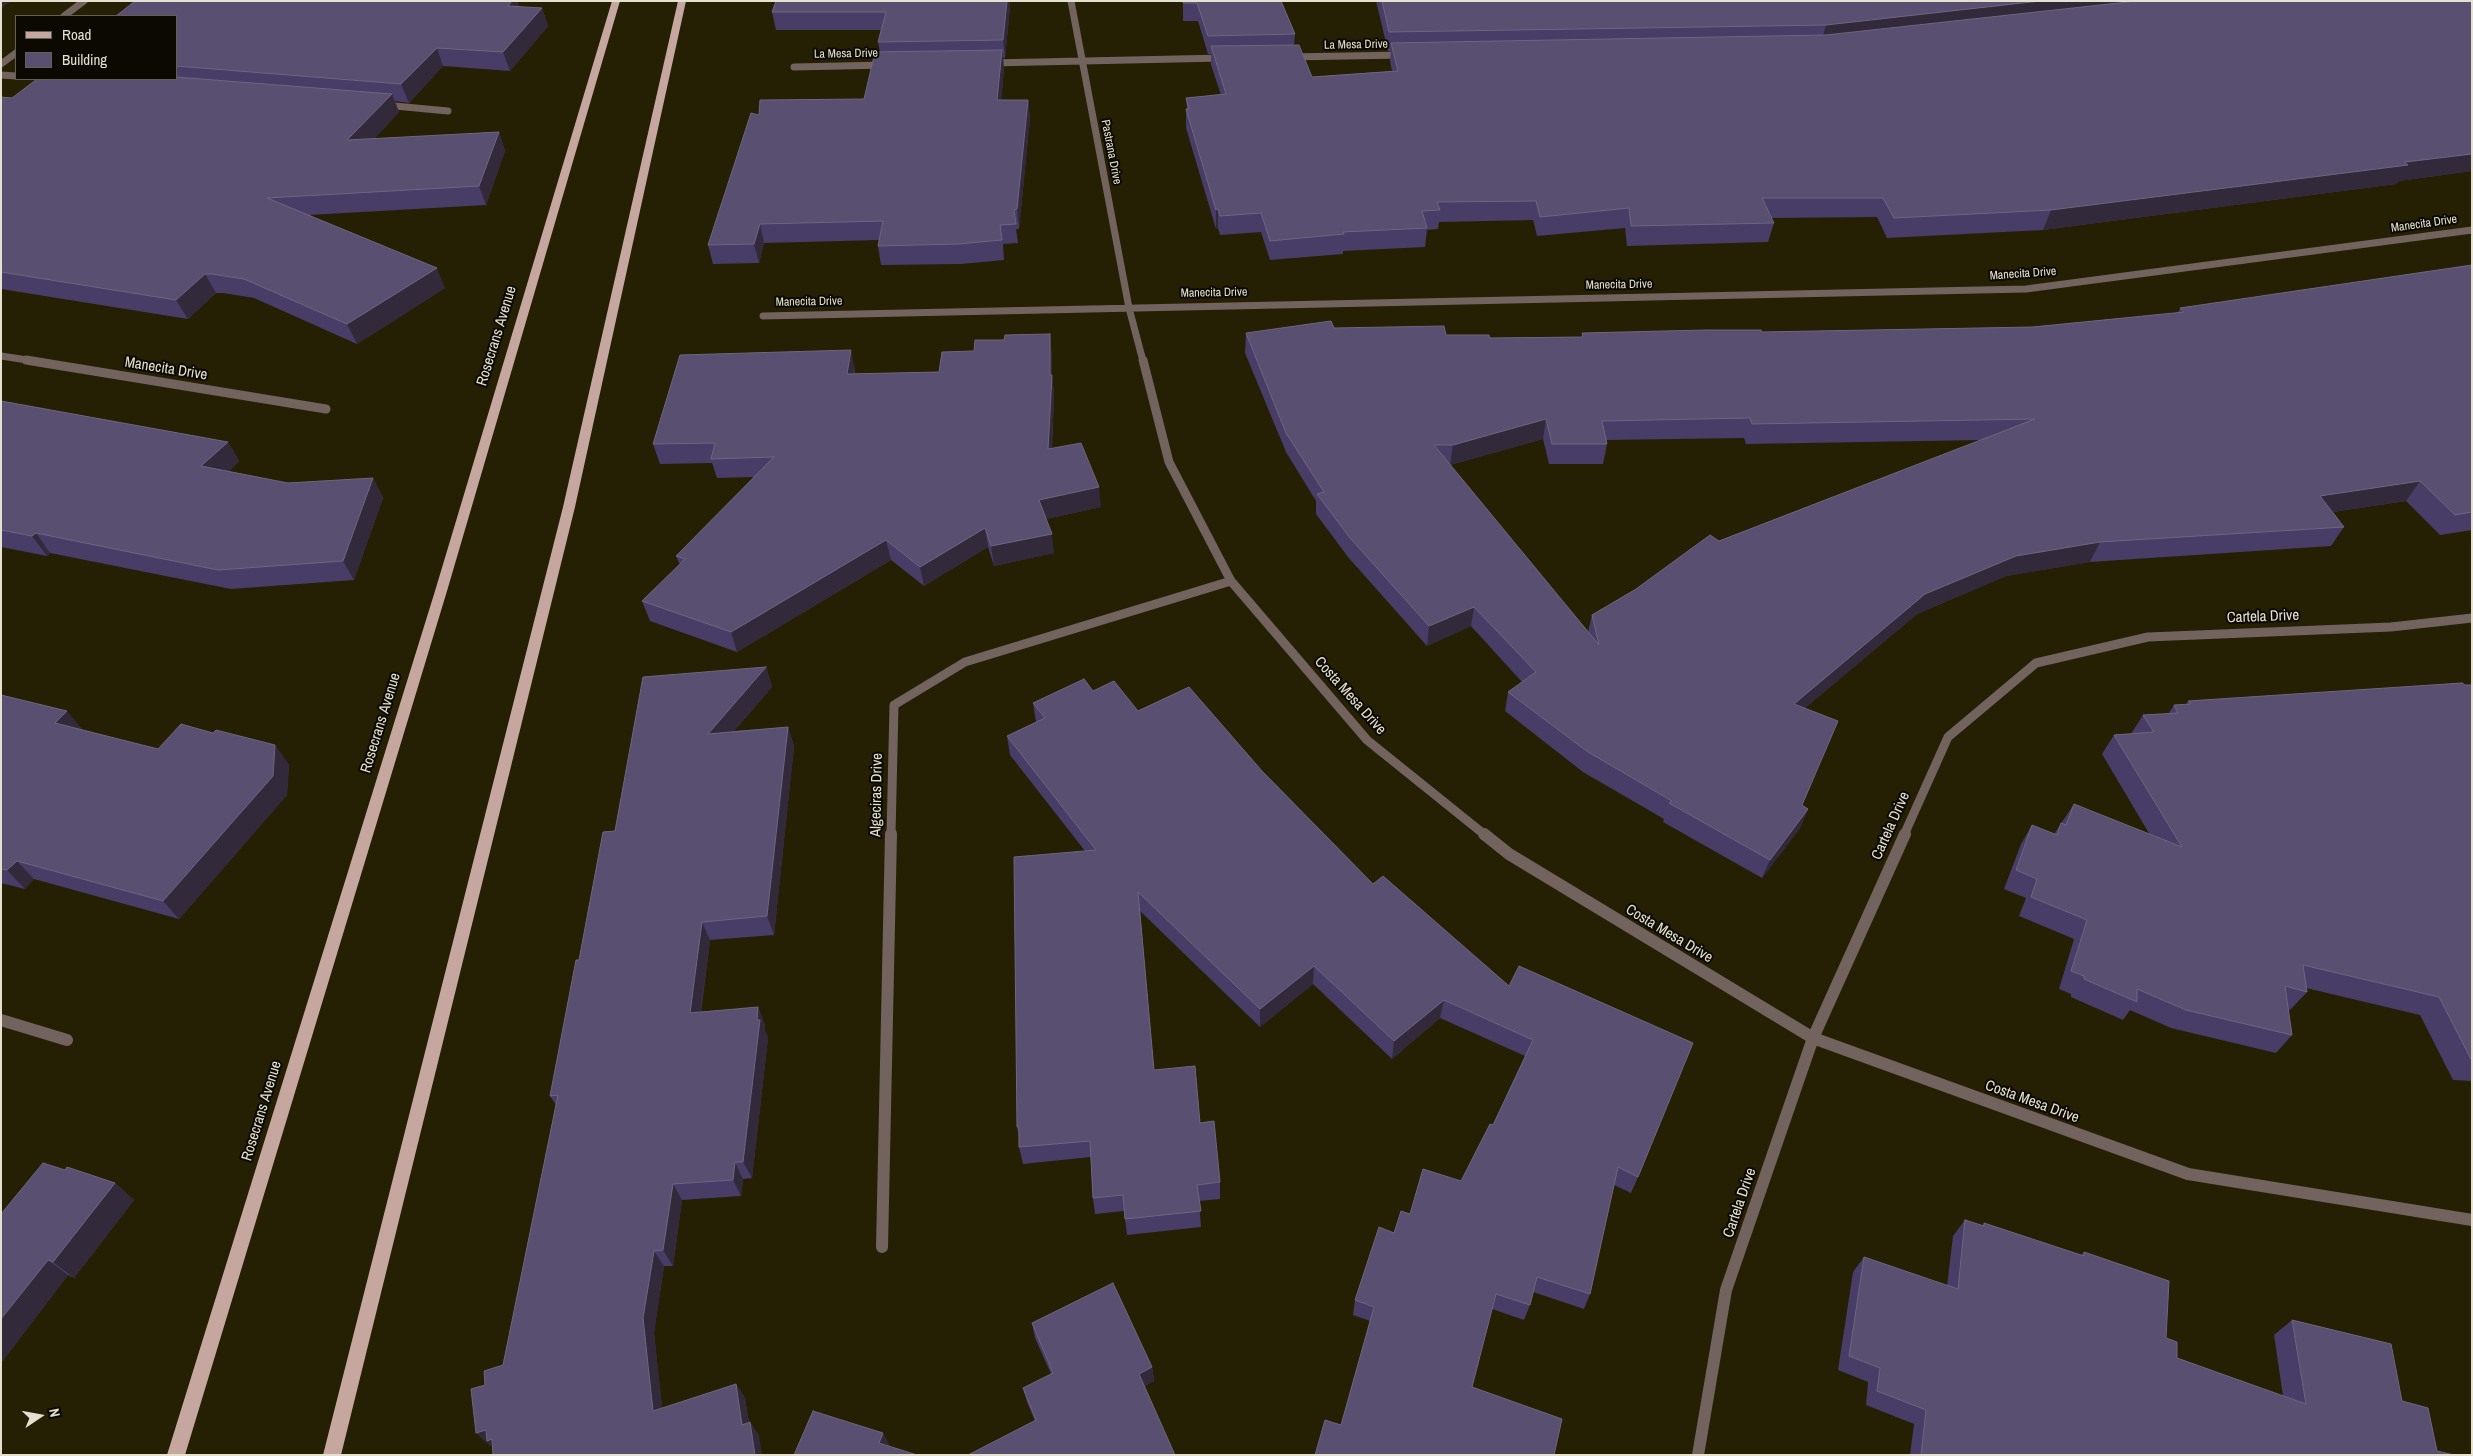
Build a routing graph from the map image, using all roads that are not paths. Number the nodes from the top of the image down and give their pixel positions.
1 (84, 1) edge
2 (616, 1) edge
3 (682, 1) edge
4 (1071, 1) edge
5 (65, 15) edge
6 (15, 54) edge
7 (1412, 55) edge
8 (1282, 57) edge
9 (1232, 58) edge
10 (1083, 61) junction
11 (983, 63) edge
12 (1, 64) edge
13 (894, 65) edge
14 (794, 67) dead end
15 (1, 75) edge
16 (15, 76) edge
17 (378, 105) edge
18 (448, 111) dead end
19 (2472, 230) edge
20 (1129, 308) junction
21 (763, 316) dead end
22 (1, 356) edge
23 (326, 409) dead end
24 (1231, 581) junction
25 (2472, 618) edge
26 (1, 1020) edge
27 (1813, 1038) junction
28 (67, 1040) dead end
29 (2472, 1220) edge
30 (882, 1247) dead end
31 (176, 1455) edge
32 (332, 1455) edge
33 (1698, 1455) edge

1 - 5 street
2 - 31 main road, Rosecrans Avenue
3 - 32 main road
4 - 10 street, Pastrana Drive
6 - 12 street
7 - 8 street, La Mesa Drive
9 - 10 street
10 - 11 street
10 - 20 street, Pastrana Drive
13 - 14 street, La Mesa Drive
15 - 16 street
17 - 18 street
19 - 20 street, Manecita Drive
20 - 21 street, Manecita Drive
20 - 24 street, Costa Mesa Drive
22 - 23 street, Manecita Drive
24 - 27 street, Costa Mesa Drive
24 - 30 street, Algeciras Drive
25 - 27 street, Cartela Drive
26 - 28 street
27 - 29 street, Costa Mesa Drive
27 - 33 street, Cartela Drive

